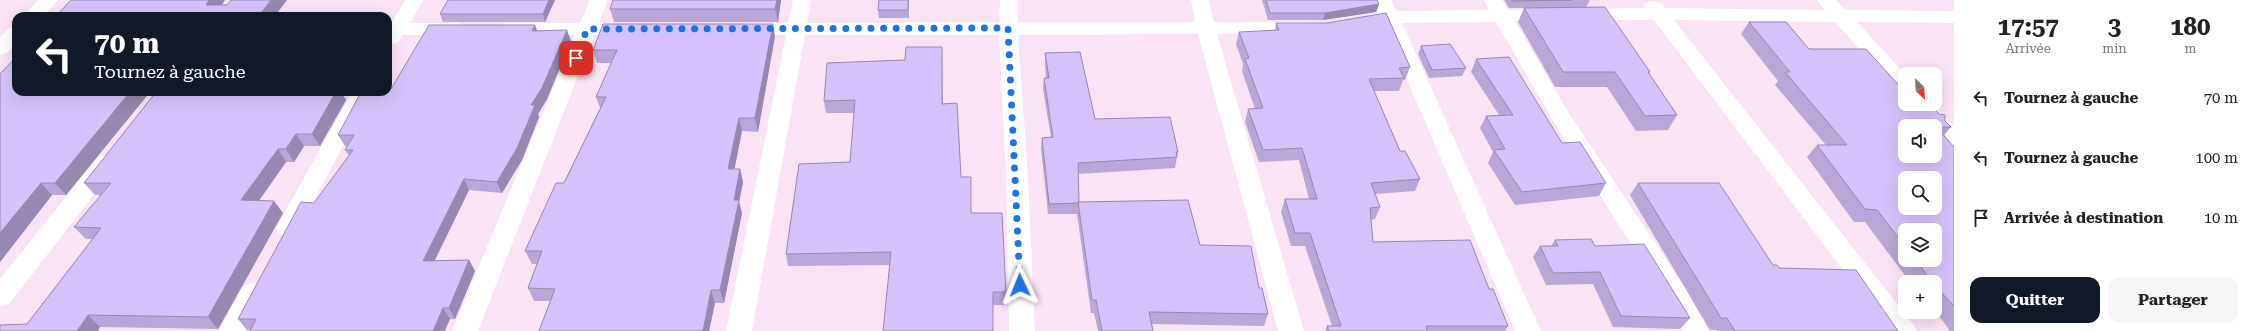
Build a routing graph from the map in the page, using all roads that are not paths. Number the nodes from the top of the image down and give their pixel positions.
1 (49, 0) edge
2 (414, 0) edge
3 (599, 0) edge
4 (802, 0) edge
5 (1009, 0) edge
6 (1200, 0) edge
7 (1826, 0) edge
8 (1654, 7) edge
9 (1386, 8) edge
10 (1498, 8) edge
11 (37, 12) edge
12 (1840, 16) junction
13 (1954, 17) edge
14 (1345, 26) edge
15 (1008, 28) junction
16 (1323, 28) edge
17 (587, 29) junction
18 (649, 29) edge
19 (726, 29) edge
20 (796, 29) junction
21 (1206, 29) junction
22 (392, 33) edge
23 (392, 34) edge
24 (1898, 78) edge
25 (360, 96) edge
26 (1927, 111) edge
27 (1954, 140) edge
28 (118, 148) edge
29 (276, 249) edge
30 (261, 276) edge
31 (0, 297) edge
32 (232, 331) edge
33 (465, 331) edge
34 (739, 331) edge
35 (1022, 331) edge
36 (1291, 331) edge
37 (1528, 331) edge
38 (1696, 331) edge
39 (1904, 331) edge

1 - 11 street
2 - 22 street
3 - 17 street
4 - 20 street
5 - 15 street
6 - 21 street
7 - 12 street
8 - 10 street
8 - 12 street
8 - 39 street
9 - 10 street
9 - 14 street
9 - 37 street
10 - 38 street
12 - 13 street
12 - 24 street
15 - 20 street
15 - 21 street
15 - 35 street
16 - 21 street
17 - 18 street
17 - 23 street
17 - 33 street
19 - 20 street
20 - 34 street
21 - 36 street
25 - 29 street
26 - 27 street
28 - 31 street
30 - 32 street

